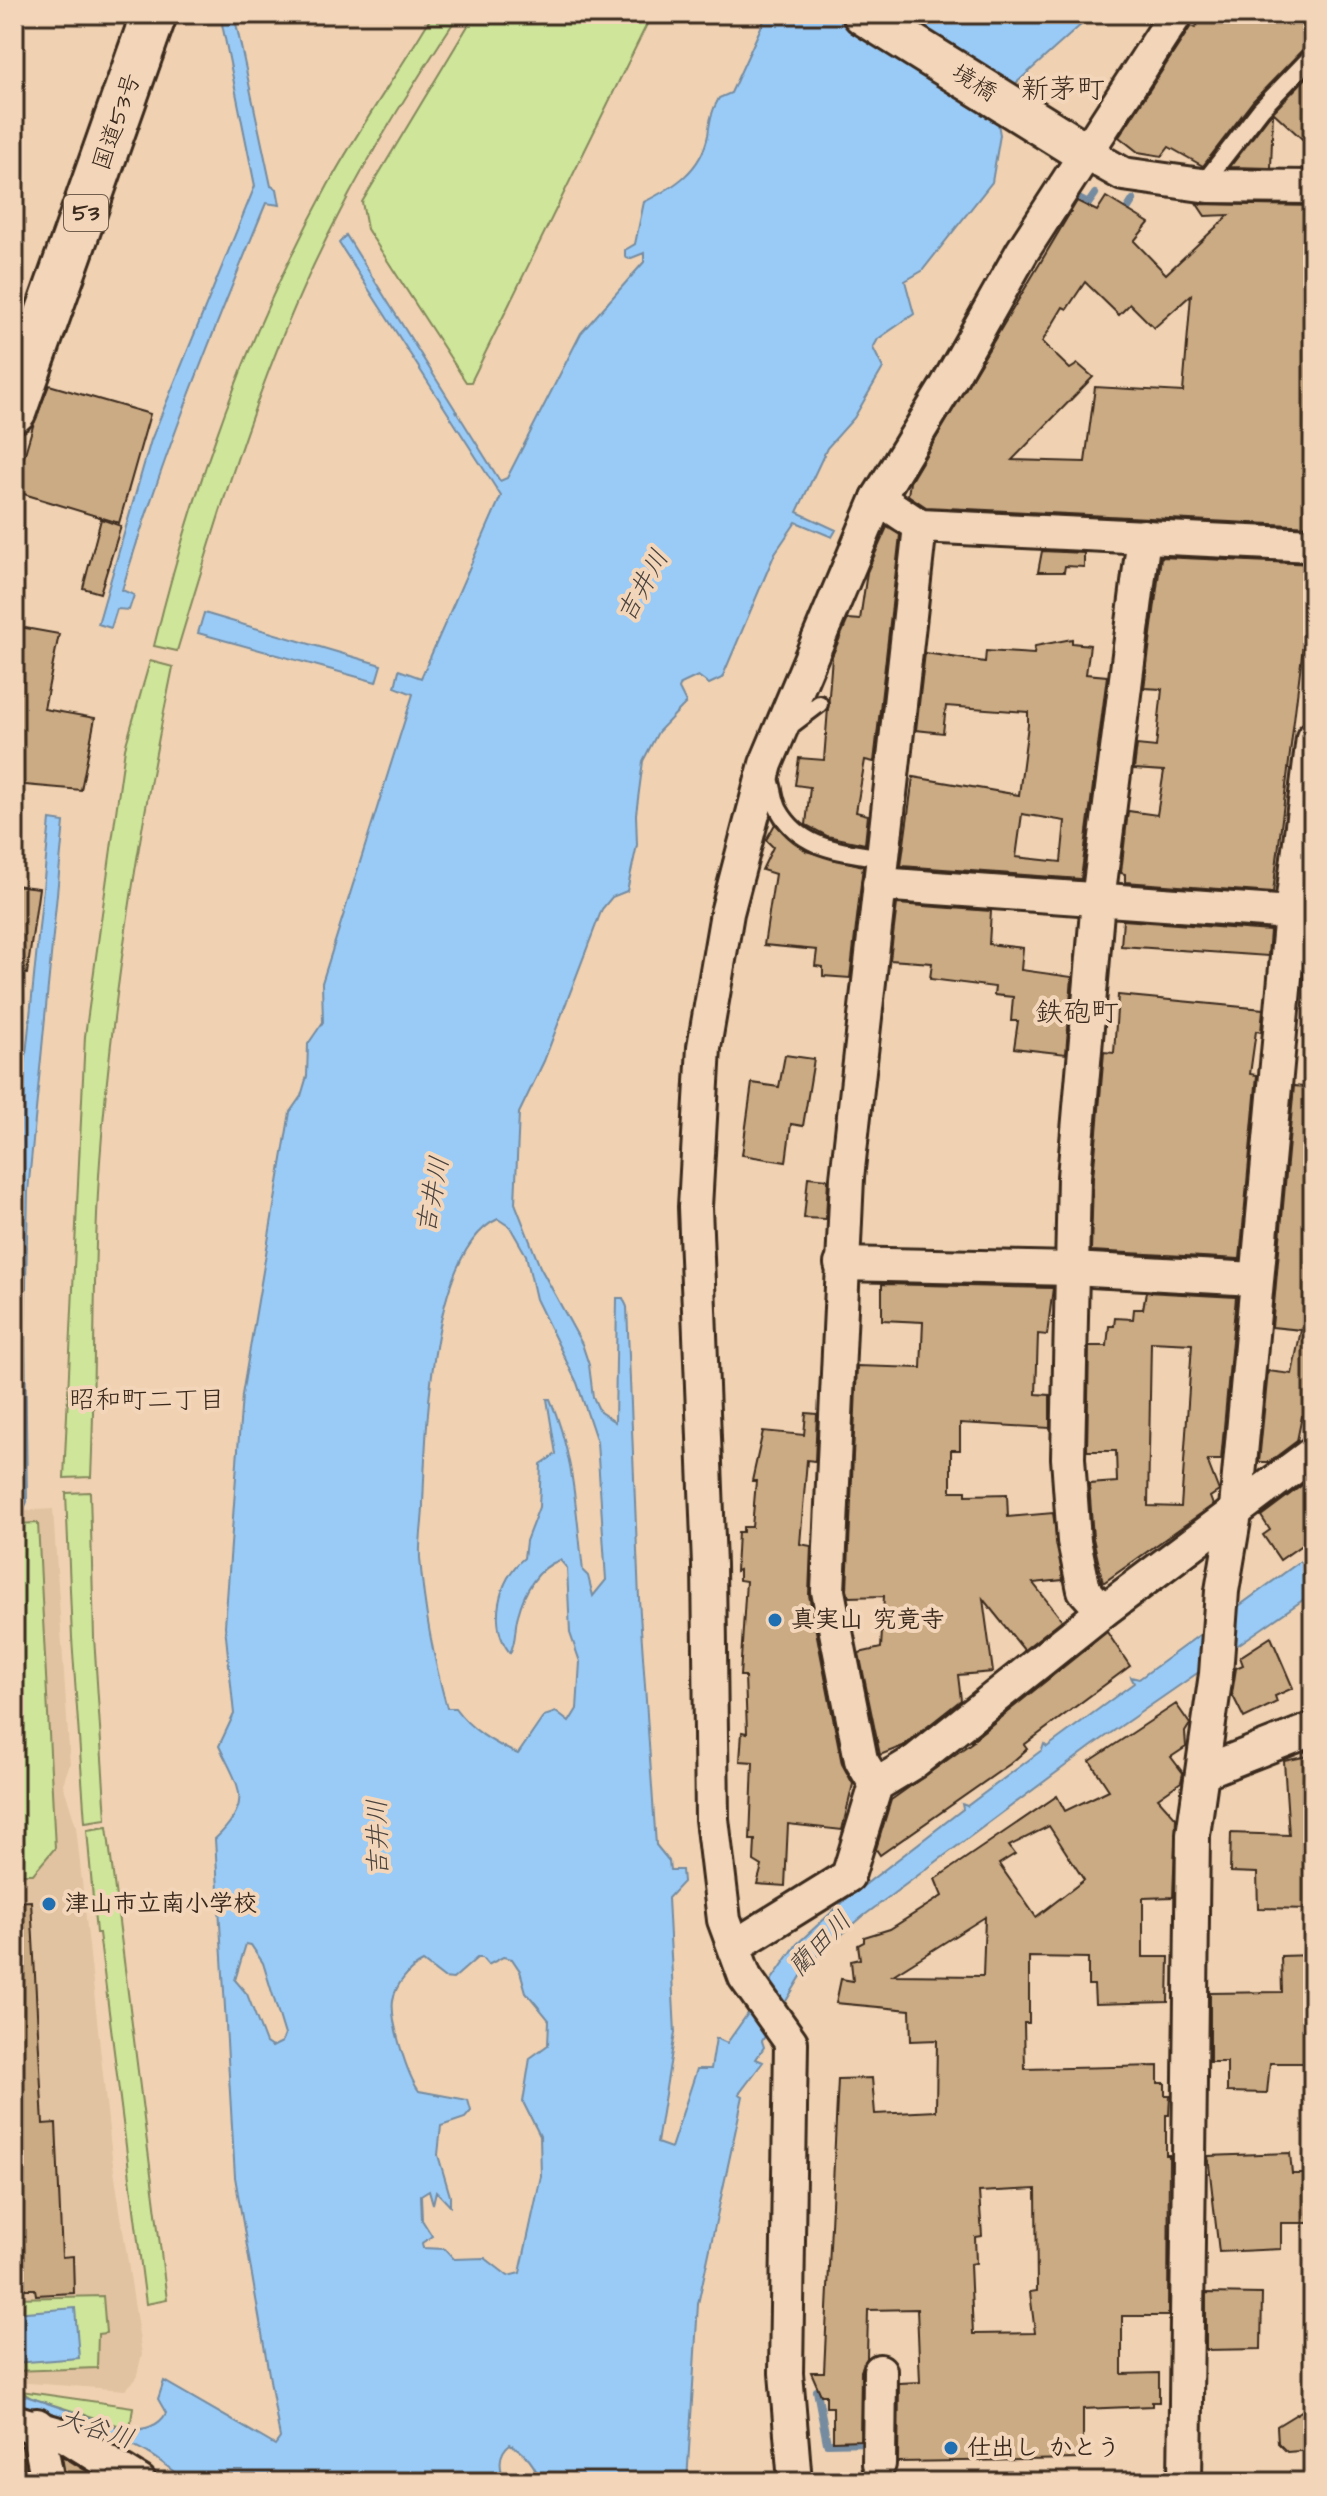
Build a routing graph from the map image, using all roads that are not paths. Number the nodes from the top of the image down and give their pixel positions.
1 (154, 14) edge
2 (863, 14) edge
3 (1176, 14) edge
4 (1306, 14) edge
5 (1313, 21) edge
6 (1313, 55) edge
7 (1084, 152) junction
8 (1202, 185) junction
9 (1313, 187) edge
10 (14, 410) edge
11 (878, 498) junction
12 (920, 526) junction
13 (1144, 536) junction
14 (1313, 545) edge
15 (819, 704) dead end
16 (781, 725) junction
17 (1313, 738) edge
18 (764, 771) junction
19 (880, 871) junction
20 (1098, 900) junction
21 (1291, 913) junction
22 (841, 1264) junction
23 (1072, 1269) junction
24 (1255, 1279) junction
25 (1313, 1453) edge
26 (1236, 1508) junction
27 (1103, 1611) junction
28 (1313, 1729) edge
29 (1203, 1772) junction
30 (876, 1785) junction
31 (735, 1946) junction
32 (880, 2371) dead end
33 (26, 2423) edge
34 (879, 2464) dead end
35 (48, 2482) edge
36 (140, 2482) edge
37 (795, 2482) edge
38 (1185, 2482) edge

1 - 10 highway, 国道53号 / 53
2 - 7 street, 境橋
3 - 7 street
4 - 5 lane
6 - 8 lane
7 - 8 street
7 - 11 street
8 - 9 street
11 - 12 street
11 - 16 street
12 - 13 street
12 - 19 street
13 - 14 street
13 - 20 street
15 - 16 lane
16 - 18 street
17 - 21 street
18 - 19 lane
18 - 31 street
19 - 20 street
19 - 22 street
20 - 21 street
20 - 23 street
21 - 24 street
22 - 23 street
22 - 30 street
23 - 24 street
23 - 27 street
24 - 26 street
25 - 26 street
26 - 27 street
26 - 29 street
27 - 30 street
28 - 29 street
29 - 38 street
30 - 31 street
31 - 37 street
32 - 34 street
33 - 35 street
33 - 36 street

